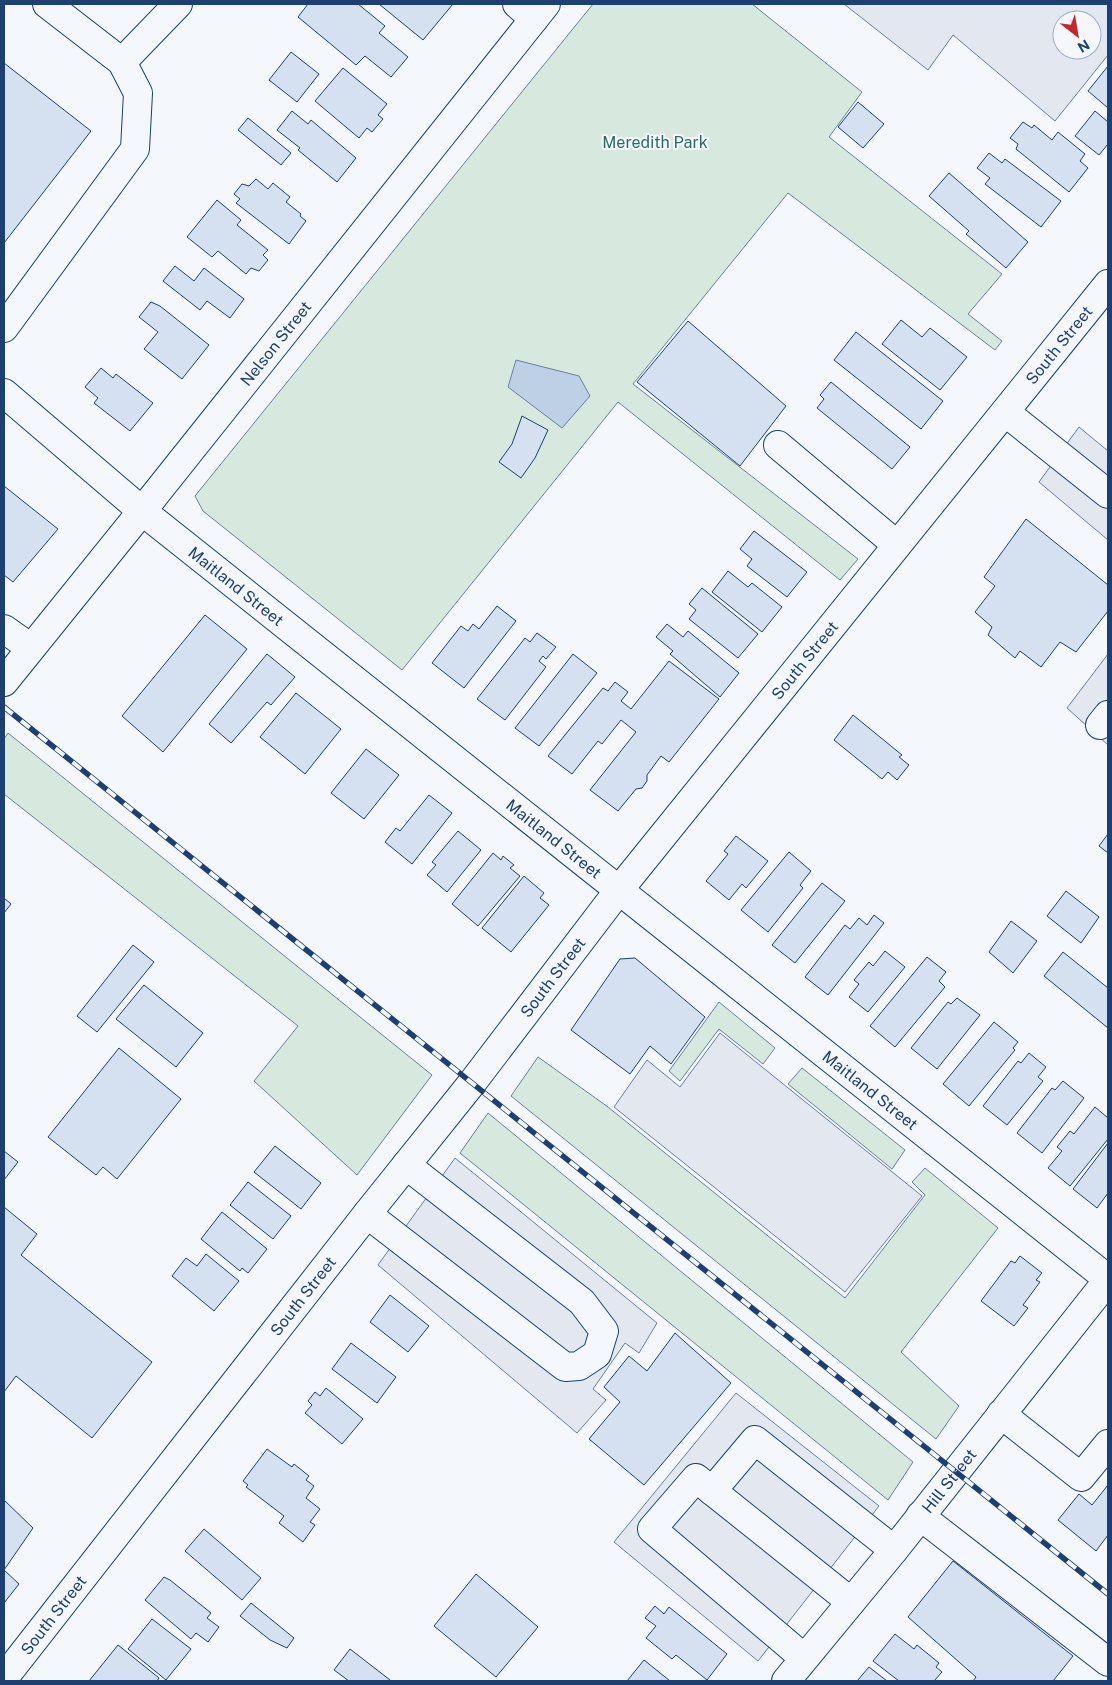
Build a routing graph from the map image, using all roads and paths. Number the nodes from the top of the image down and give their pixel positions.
1 (47, 4) edge
2 (178, 4) edge
3 (532, 9) edge
4 (122, 62) junction
5 (1108, 284) edge
6 (4, 328) edge
7 (4, 393) edge
8 (1005, 412) junction
9 (778, 445) dead end
10 (1108, 494) edge
11 (142, 511) junction
12 (897, 545) junction
13 (4, 628) edge
14 (31, 648) junction
15 (4, 682) edge
16 (619, 890) junction
17 (406, 1165) junction
18 (367, 1214) junction
19 (1108, 1279) edge
20 (1001, 1414) junction
21 (1108, 1444) edge
22 (712, 1491) junction
23 (920, 1516) junction
24 (894, 1550) junction
25 (851, 1602) junction
26 (804, 1658) junction
27 (1108, 1662) edge
28 (4, 1678) edge
29 (786, 1681) edge

1 - 4 street
2 - 4 street
3 - 11 street, Nelson Street
4 - 6 street
5 - 8 street, South Street
7 - 11 street, Maitland Street
8 - 10 street
8 - 12 street, South Street
9 - 12 street
11 - 14 street, Nelson Street
11 - 16 street, Maitland Street
12 - 16 street, South Street
13 - 14 street
14 - 15 street, Nelson Street
16 - 17 street, South Street
16 - 19 street, Maitland Street
17 - 18 street, South Street
17 - 18 street
18 - 28 street, South Street
19 - 20 street, Hill Street
20 - 21 street
20 - 23 street, Hill Street
22 - 24 street
22 - 25 street
22 - 26 street
23 - 24 street, Hill Street
23 - 27 street
24 - 25 street, Hill Street
25 - 26 street, Hill Street
26 - 29 street, Hill Street

